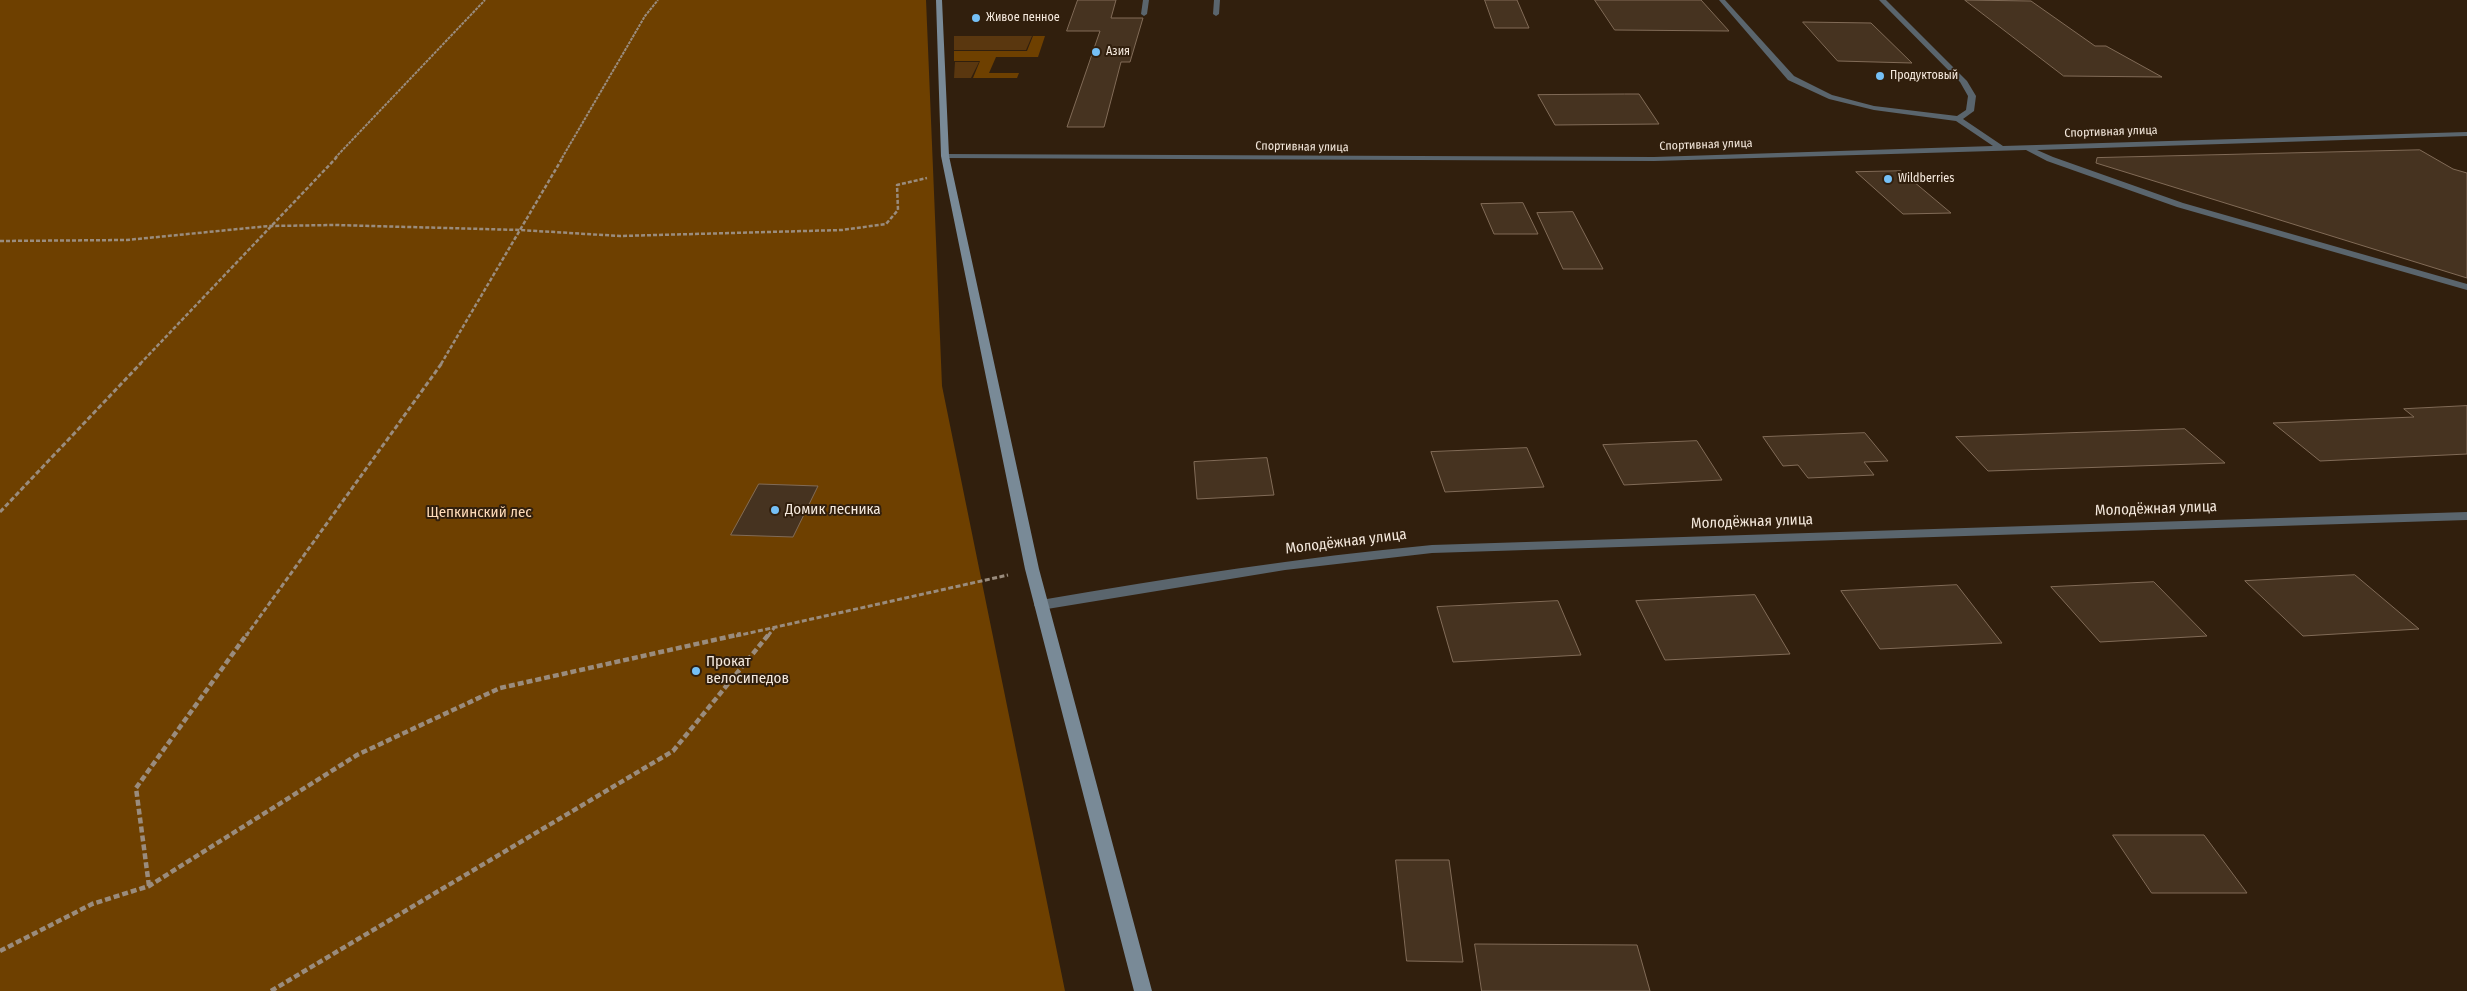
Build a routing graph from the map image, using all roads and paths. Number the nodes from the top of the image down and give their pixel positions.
1 (485, 0) edge
2 (658, 0) edge
3 (939, 0) edge
4 (1146, 0) edge
5 (1217, 0) edge
6 (1722, 0) edge
7 (1882, 0) edge
8 (1144, 14) dead end
9 (1216, 14) dead end
10 (1958, 119) junction
11 (2467, 134) edge
12 (2001, 148) junction
13 (2026, 148) junction
14 (945, 156) junction
15 (949, 173) junction
16 (269, 226) junction
17 (520, 230) junction
18 (0, 241) edge
19 (2467, 287) edge
20 (0, 512) edge
21 (2467, 516) edge
22 (983, 581) dead end
23 (1041, 605) junction
24 (774, 627) junction
25 (149, 886) junction
26 (0, 951) edge
27 (270, 991) edge
28 (1143, 991) edge

1 - 16 path
2 - 17 path
3 - 14 main road
4 - 8 street
5 - 9 street
6 - 10 street
7 - 10 street
10 - 12 street
11 - 13 street, Спортивная улица
12 - 13 street, Спортивная улица
12 - 14 street, Спортивная улица
13 - 19 street
14 - 15 main road
15 - 17 path
15 - 23 main road
16 - 17 path
16 - 18 path
16 - 20 path
17 - 25 path
21 - 23 street, Молодёжная улица
22 - 24 path
23 - 28 main road
24 - 25 path
24 - 27 path
25 - 26 path

